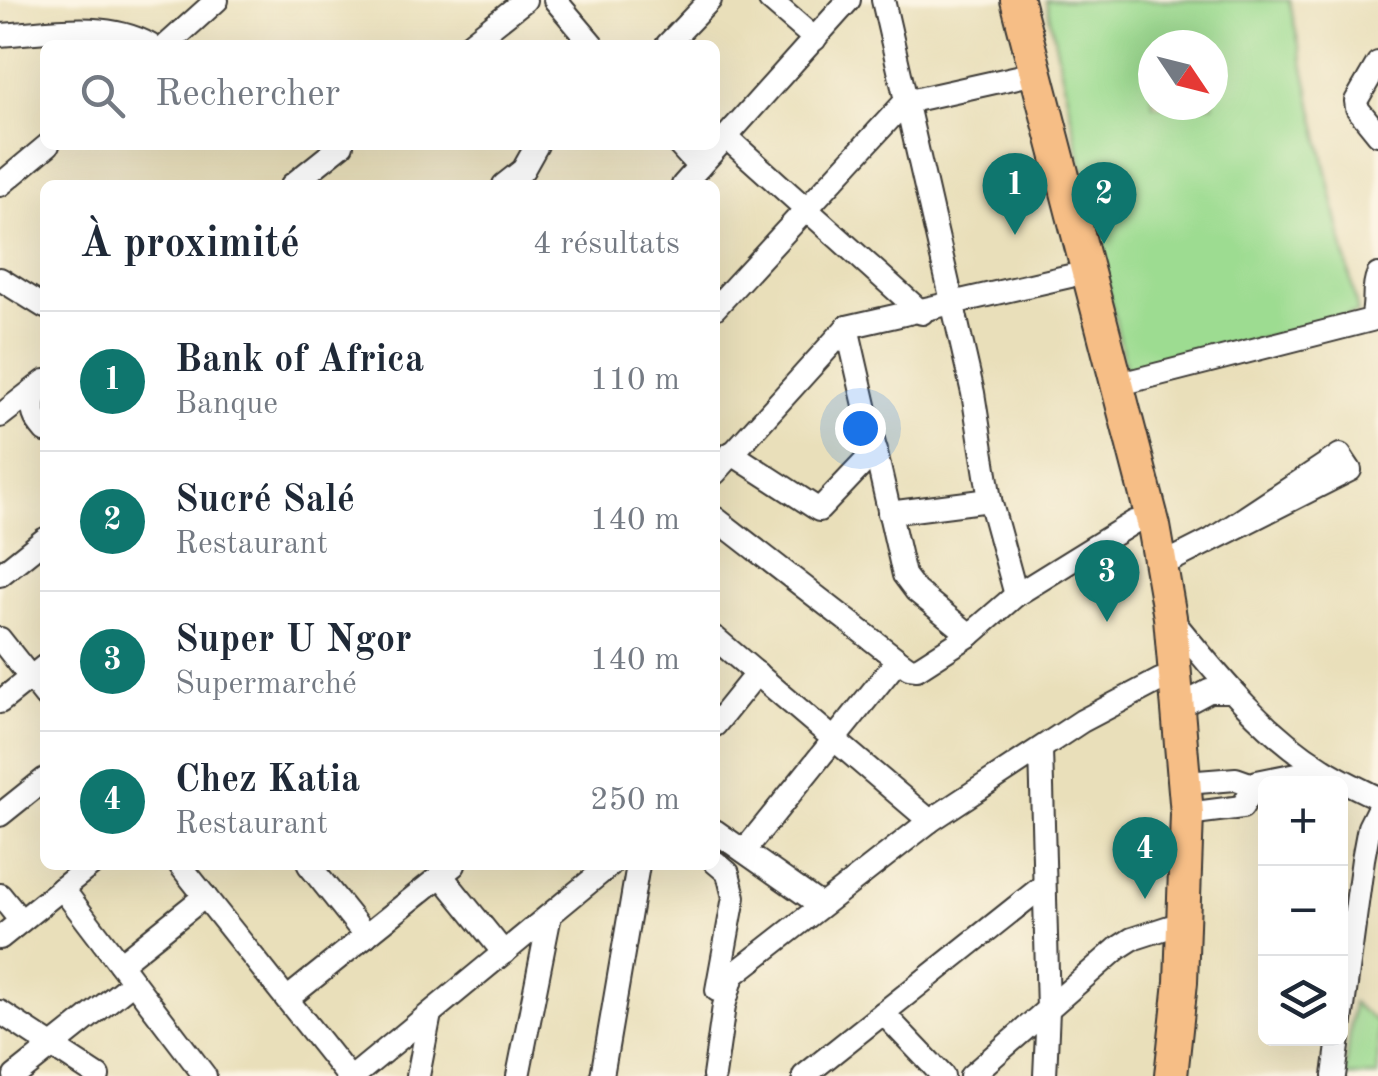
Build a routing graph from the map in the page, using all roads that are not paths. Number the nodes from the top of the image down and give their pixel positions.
1 (218, 0) edge
2 (525, 0) edge
3 (555, 0) edge
4 (710, 0) edge
5 (770, 0) edge
6 (849, 0) edge
7 (884, 0) edge
8 (1002, 0) edge
9 (1017, 0) edge
10 (0, 35) edge
11 (815, 38) junction
12 (141, 40) edge
13 (173, 40) edge
14 (474, 40) edge
15 (589, 40) edge
16 (672, 40) edge
17 (1378, 64) edge
18 (1022, 76) junction
19 (905, 102) junction
20 (1378, 134) edge
21 (726, 137) junction
22 (720, 144) edge
23 (42, 150) edge
24 (336, 150) edge
25 (534, 150) edge
26 (684, 150) edge
27 (714, 150) edge
28 (699, 167) junction
29 (298, 180) edge
30 (510, 180) edge
31 (687, 180) edge
32 (0, 185) edge
33 (805, 208) junction
34 (1378, 274) edge
35 (1070, 276) junction
36 (0, 279) edge
37 (720, 302) edge
38 (40, 304) edge
39 (951, 305) junction
40 (922, 313) junction
41 (847, 328) junction
42 (1116, 385) junction
43 (39, 393) edge
44 (0, 416) edge
45 (40, 425) edge
46 (876, 450) junction
47 (731, 453) junction
48 (720, 467) edge
49 (990, 500) junction
50 (888, 513) junction
51 (720, 522) edge
52 (1134, 522) junction
53 (1213, 540) junction
54 (40, 543) edge
55 (1162, 565) junction
56 (0, 575) edge
57 (1016, 596) junction
58 (1170, 616) junction
59 (970, 634) junction
60 (0, 639) edge
61 (720, 642) edge
62 (898, 660) junction
63 (758, 673) junction
64 (40, 680) edge
65 (1160, 680) junction
66 (1230, 691) junction
67 (0, 702) edge
68 (1179, 707) junction
69 (720, 720) edge
70 (834, 737) junction
71 (1041, 749) junction
72 (1322, 768) junction
73 (40, 783) edge
74 (1378, 798) edge
75 (1186, 799) junction
76 (1378, 809) edge
77 (0, 815) edge
78 (930, 821) junction
79 (720, 835) edge
80 (744, 852) junction
81 (720, 866) edge
82 (85, 870) edge
83 (184, 870) edge
84 (313, 870) edge
85 (448, 870) edge
86 (604, 870) edge
87 (637, 870) edge
88 (1044, 885) junction
89 (62, 888) junction
90 (0, 894) edge
91 (204, 896) junction
92 (820, 904) junction
93 (550, 914) junction
94 (21, 921) junction
95 (1169, 928) junction
96 (366, 936) junction
97 (0, 938) edge
98 (504, 953) junction
99 (1348, 971) edge
100 (127, 973) junction
101 (287, 999) junction
102 (1048, 1010) junction
103 (0, 1012) edge
104 (430, 1014) junction
105 (883, 1014) junction
106 (52, 1046) junction
107 (1338, 1046) edge
108 (15, 1076) edge
109 (98, 1076) edge
110 (205, 1076) edge
111 (351, 1076) edge
112 (418, 1076) edge
113 (518, 1076) edge
114 (602, 1076) edge
115 (700, 1076) edge
116 (714, 1076) edge
117 (804, 1076) edge
118 (944, 1076) edge
119 (971, 1076) edge
120 (1045, 1076) edge
121 (1156, 1076) edge
122 (1171, 1076) edge
123 (1334, 1076) edge

1 - 13 street
2 - 14 street
3 - 15 street
4 - 16 street
5 - 11 street
6 - 11 street
7 - 19 street
8 - 18 highway
9 - 42 highway
10 - 12 street
11 - 21 street
17 - 20 street
18 - 19 street
18 - 35 highway
19 - 33 street
19 - 39 street
21 - 22 street
21 - 33 street
23 - 32 street
24 - 29 street
25 - 30 street
26 - 28 street
27 - 28 street
28 - 31 street
33 - 37 street
33 - 40 street
34 - 42 street
35 - 39 street
35 - 52 highway
36 - 38 street
39 - 40 street
39 - 49 street
40 - 41 street
41 - 46 street
41 - 47 street
42 - 55 highway
43 - 44 street
43 - 45 street
46 - 47 street
46 - 50 street
47 - 48 street
49 - 50 street
49 - 57 street
50 - 59 street
51 - 62 street
52 - 57 street
52 - 65 highway
53 - 53 street
53 - 55 street
54 - 56 street
55 - 58 highway
57 - 59 street
58 - 66 street
58 - 68 highway
59 - 62 street
60 - 64 street
61 - 63 street
62 - 70 street
63 - 69 street
63 - 70 street
64 - 67 street
65 - 71 street
65 - 95 highway
66 - 68 street
66 - 72 street
68 - 75 highway
70 - 78 street
70 - 80 street
71 - 78 street
71 - 88 street
72 - 74 street
72 - 75 street
73 - 77 street
75 - 122 highway
76 - 99 street
78 - 92 street
79 - 80 street
80 - 92 street
81 - 115 street
82 - 89 street
83 - 91 street
84 - 96 street
85 - 96 street
85 - 98 street
86 - 93 street
87 - 114 street
88 - 102 street
88 - 105 street
89 - 94 street
89 - 100 street
90 - 94 street
91 - 100 street
91 - 101 street
92 - 116 street
93 - 98 street
93 - 113 street
94 - 97 street
95 - 102 street
95 - 121 highway
96 - 101 street
98 - 104 street
100 - 106 street
100 - 110 street
101 - 111 street
102 - 119 street
102 - 120 street
103 - 106 street
104 - 111 street
104 - 112 street
105 - 117 street
105 - 118 street
106 - 108 street
106 - 109 street
107 - 123 street

